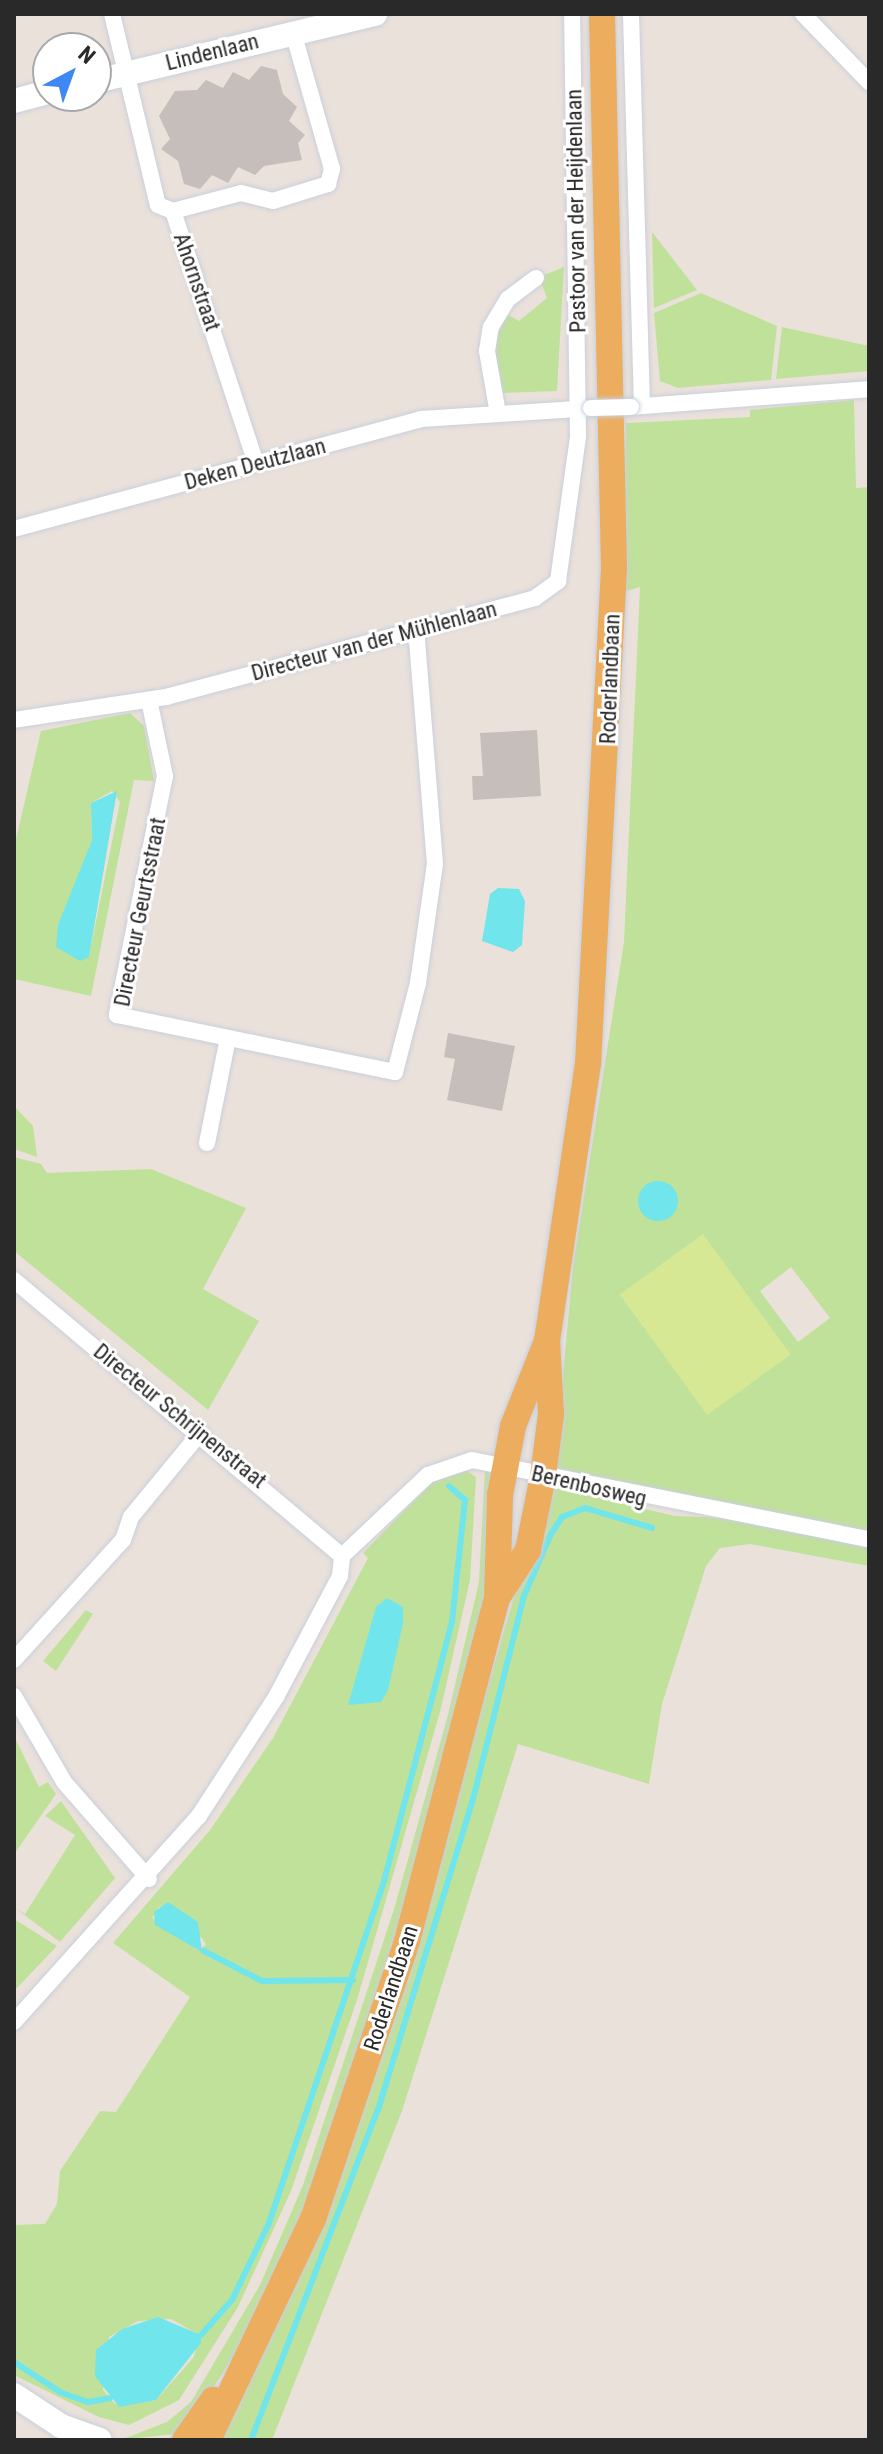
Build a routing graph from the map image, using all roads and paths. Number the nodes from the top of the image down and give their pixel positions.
1 (112, 14) edge
2 (375, 14) edge
3 (572, 14) edge
4 (602, 14) edge
5 (631, 14) edge
6 (803, 14) edge
7 (293, 32) junction
8 (126, 73) junction
9 (112, 77) edge
10 (869, 82) edge
11 (173, 211) junction
12 (536, 278) dead end
13 (869, 389) edge
14 (636, 406) junction
15 (497, 408) junction
16 (585, 408) junction
17 (256, 464) junction
18 (14, 529) edge
19 (416, 630) junction
20 (149, 700) junction
21 (14, 720) edge
22 (228, 1038) junction
23 (207, 1143) dead end
24 (14, 1280) edge
25 (547, 1341) junction
26 (200, 1433) junction
27 (505, 1466) junction
28 (543, 1476) junction
29 (869, 1539) edge
30 (342, 1556) junction
31 (497, 1598) junction
32 (14, 1660) edge
33 (14, 1696) edge
34 (149, 1879) junction
35 (14, 2022) edge
36 (245, 2364) junction
37 (14, 2395) edge
38 (66, 2433) edge
39 (100, 2440) edge
40 (185, 2440) edge
41 (208, 2440) edge

1 - 8 street, Ahornstraat
2 - 7 street, Lindenlaan
3 - 16 street, Pastoor van der Heijdenlaan
4 - 25 main road, Roderlandbaan
5 - 14 street
6 - 10 street
7 - 8 street, Lindenlaan
7 - 11 street
8 - 9 street, Lindenlaan
8 - 11 street, Ahornstraat
11 - 17 street, Ahornstraat
12 - 15 street
13 - 14 street, Deken Deutzlaan
14 - 16 street, Deken Deutzlaan, bridge
15 - 16 street, Deken Deutzlaan
15 - 17 street, Deken Deutzlaan
16 - 19 street, Directeur van der Mühlenlaan
17 - 18 street, Deken Deutzlaan
19 - 20 street, Directeur van der Mühlenlaan
19 - 22 street, Directeur Geurtsstraat
20 - 21 street, Directeur van der Mühlenlaan
20 - 22 street, Directeur Geurtsstraat
22 - 23 street
24 - 26 street, Directeur Schrijnenstraat
25 - 27 main road, Roderlandbaan
25 - 28 main road, Roderlandbaan
26 - 30 street, Directeur Schrijnenstraat
26 - 32 street
27 - 28 street, Berenbosweg
27 - 30 street, Berenbosweg
27 - 31 main road, Roderlandbaan
28 - 29 street, Berenbosweg
28 - 31 main road, Roderlandbaan
30 - 34 street
31 - 36 main road, Roderlandbaan
33 - 34 street
34 - 35 street
36 - 40 main road, Roderlandbaan
36 - 41 main road, Roderlandbaan
37 - 38 street
38 - 39 street

